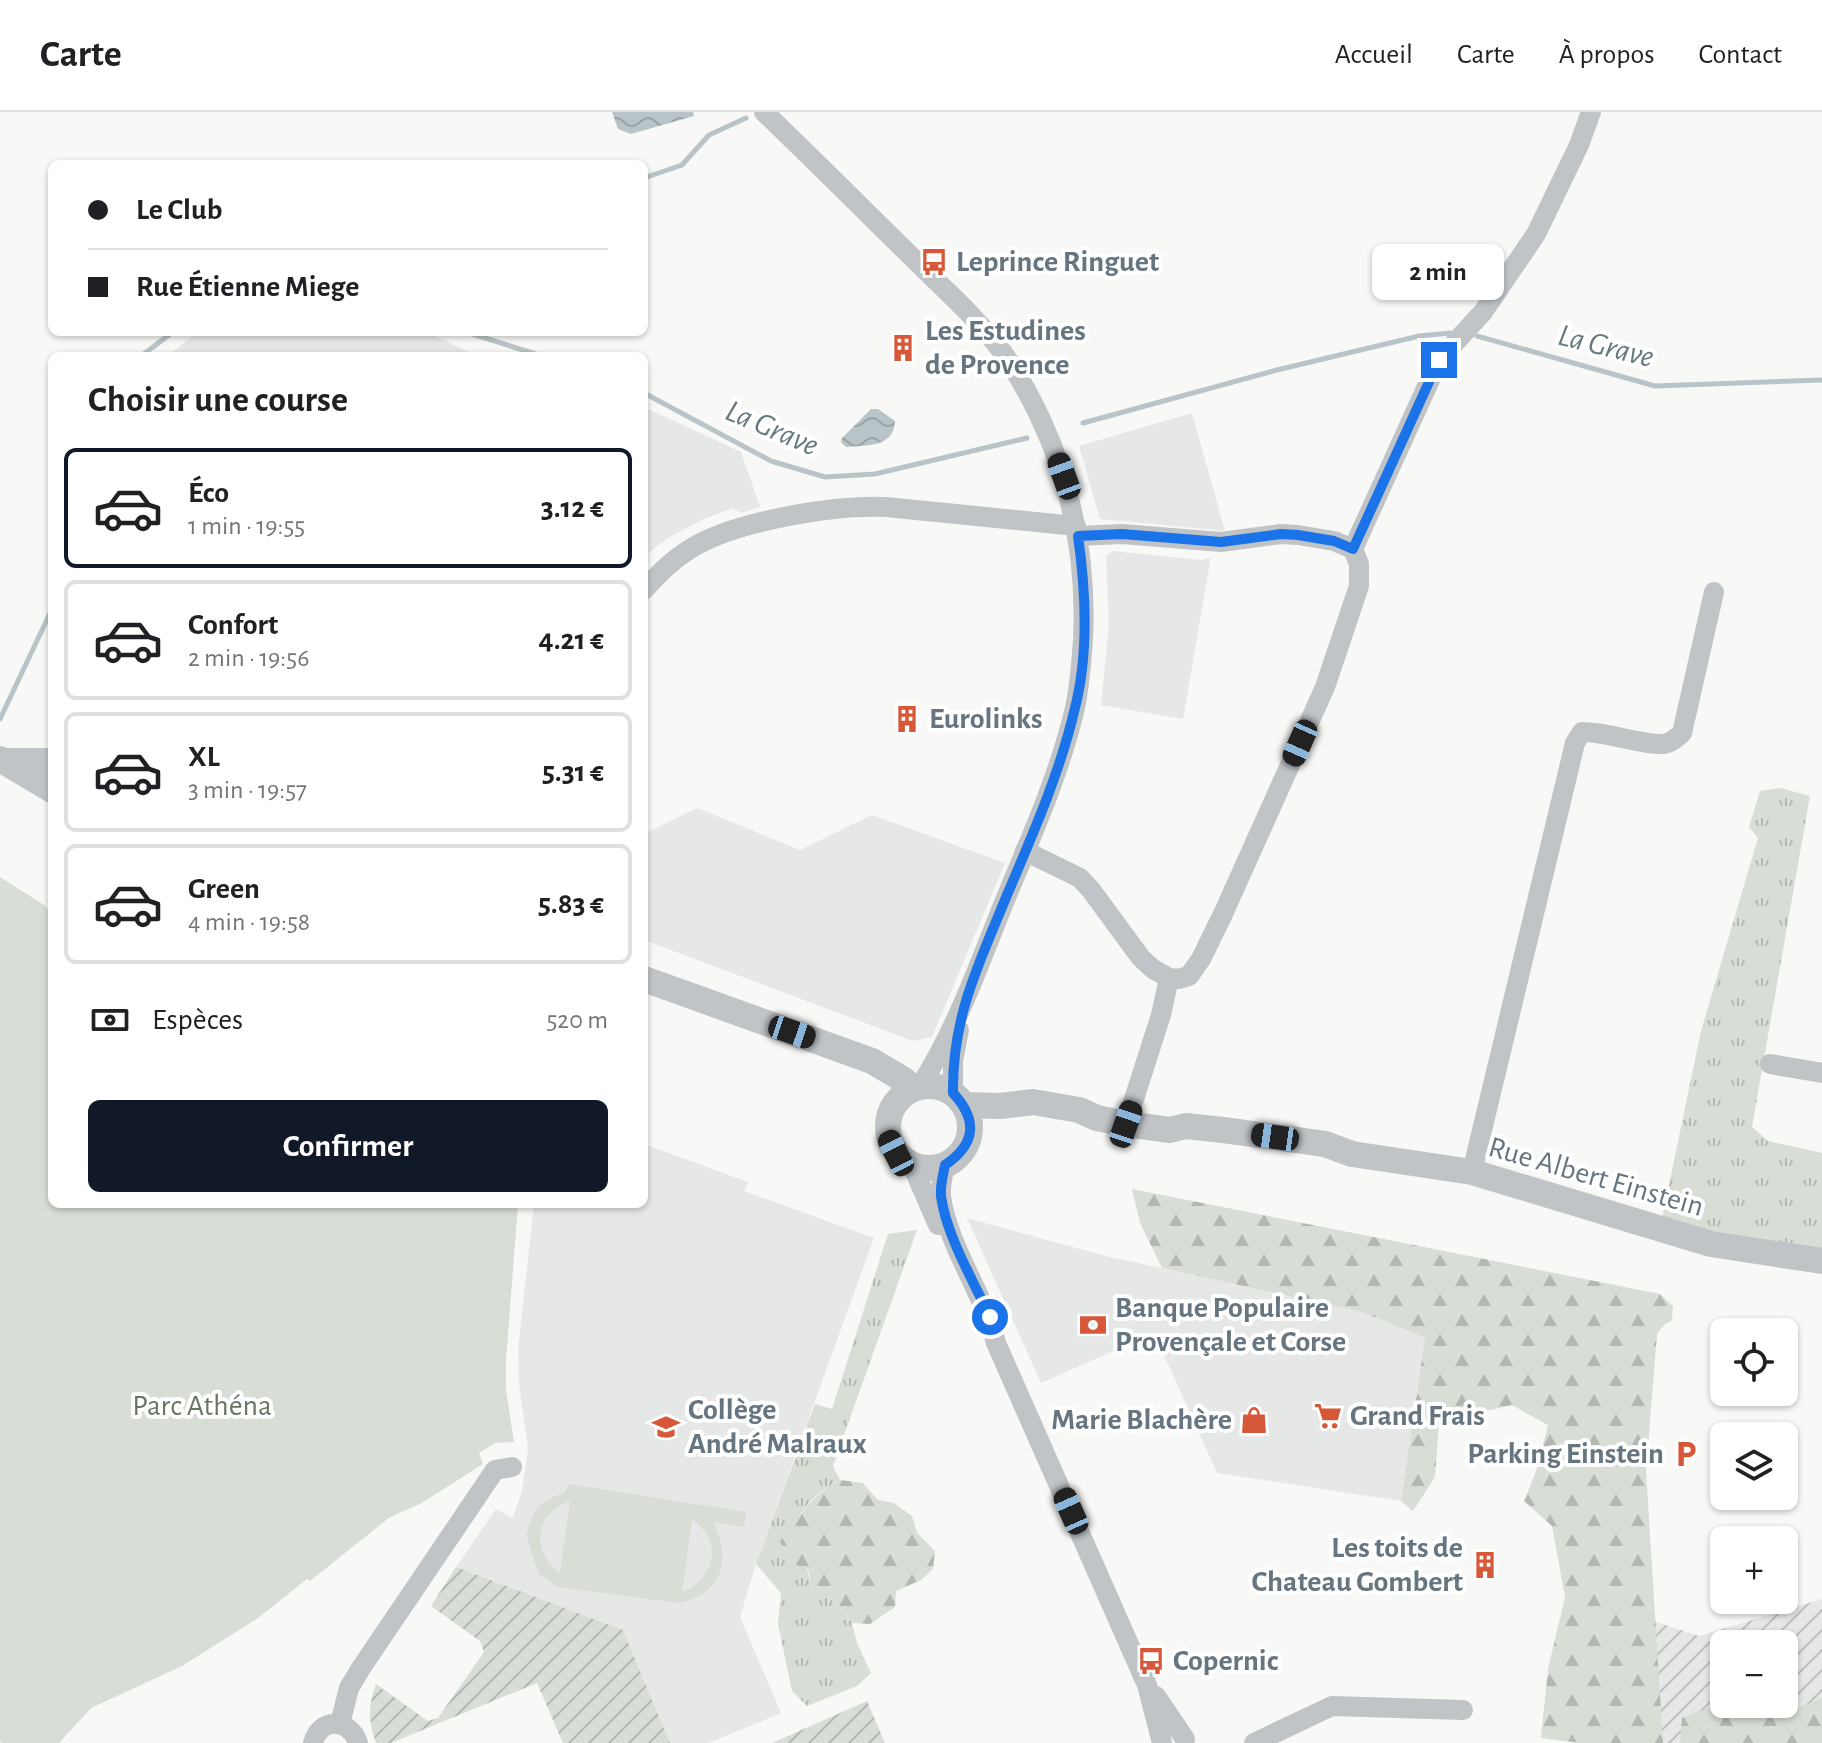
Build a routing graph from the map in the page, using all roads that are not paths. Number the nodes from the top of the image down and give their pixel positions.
1 (764, 112) edge
2 (1591, 112) edge
3 (1077, 531) junction
4 (1353, 549) junction
5 (648, 586) edge
6 (1714, 592) dead end
7 (3, 760) edge
8 (48, 761) edge
9 (48, 788) edge
10 (1025, 851) junction
11 (1169, 978) junction
12 (648, 980) edge
13 (965, 997) junction
14 (1770, 1064) dead end
15 (1822, 1073) edge
16 (908, 1093) junction
17 (959, 1099) junction
18 (1097, 1118) junction
19 (1126, 1124) junction
20 (970, 1132) junction
21 (912, 1165) junction
22 (945, 1165) junction
23 (1472, 1172) junction
24 (1822, 1261) edge
25 (996, 1343) junction
26 (512, 1467) dead end
27 (1147, 1685) junction
28 (1463, 1710) dead end
29 (340, 1724) junction
30 (1187, 1742) edge
31 (313, 1743) edge
32 (358, 1743) edge
33 (1162, 1743) edge
34 (1254, 1743) edge

1 - 3 street
2 - 4 street
3 - 4 street
3 - 5 street
3 - 10 street
4 - 11 street
6 - 23 street
7 - 8 street
7 - 9 street
10 - 11 street
10 - 13 street
11 - 19 street
12 - 16 street
13 - 16 street
13 - 17 street
14 - 15 street
16 - 17 street
16 - 21 street
17 - 18 street, Rue Albert Einstein
17 - 20 street
18 - 19 street, Rue Albert Einstein
18 - 20 street, Rue Albert Einstein
19 - 23 street, Rue Albert Einstein
20 - 22 street
21 - 22 street
21 - 25 street
22 - 25 street
23 - 24 street, Rue Albert Einstein
25 - 27 street
26 - 29 street
27 - 30 street
27 - 33 street
28 - 34 street
29 - 31 street
29 - 32 street

